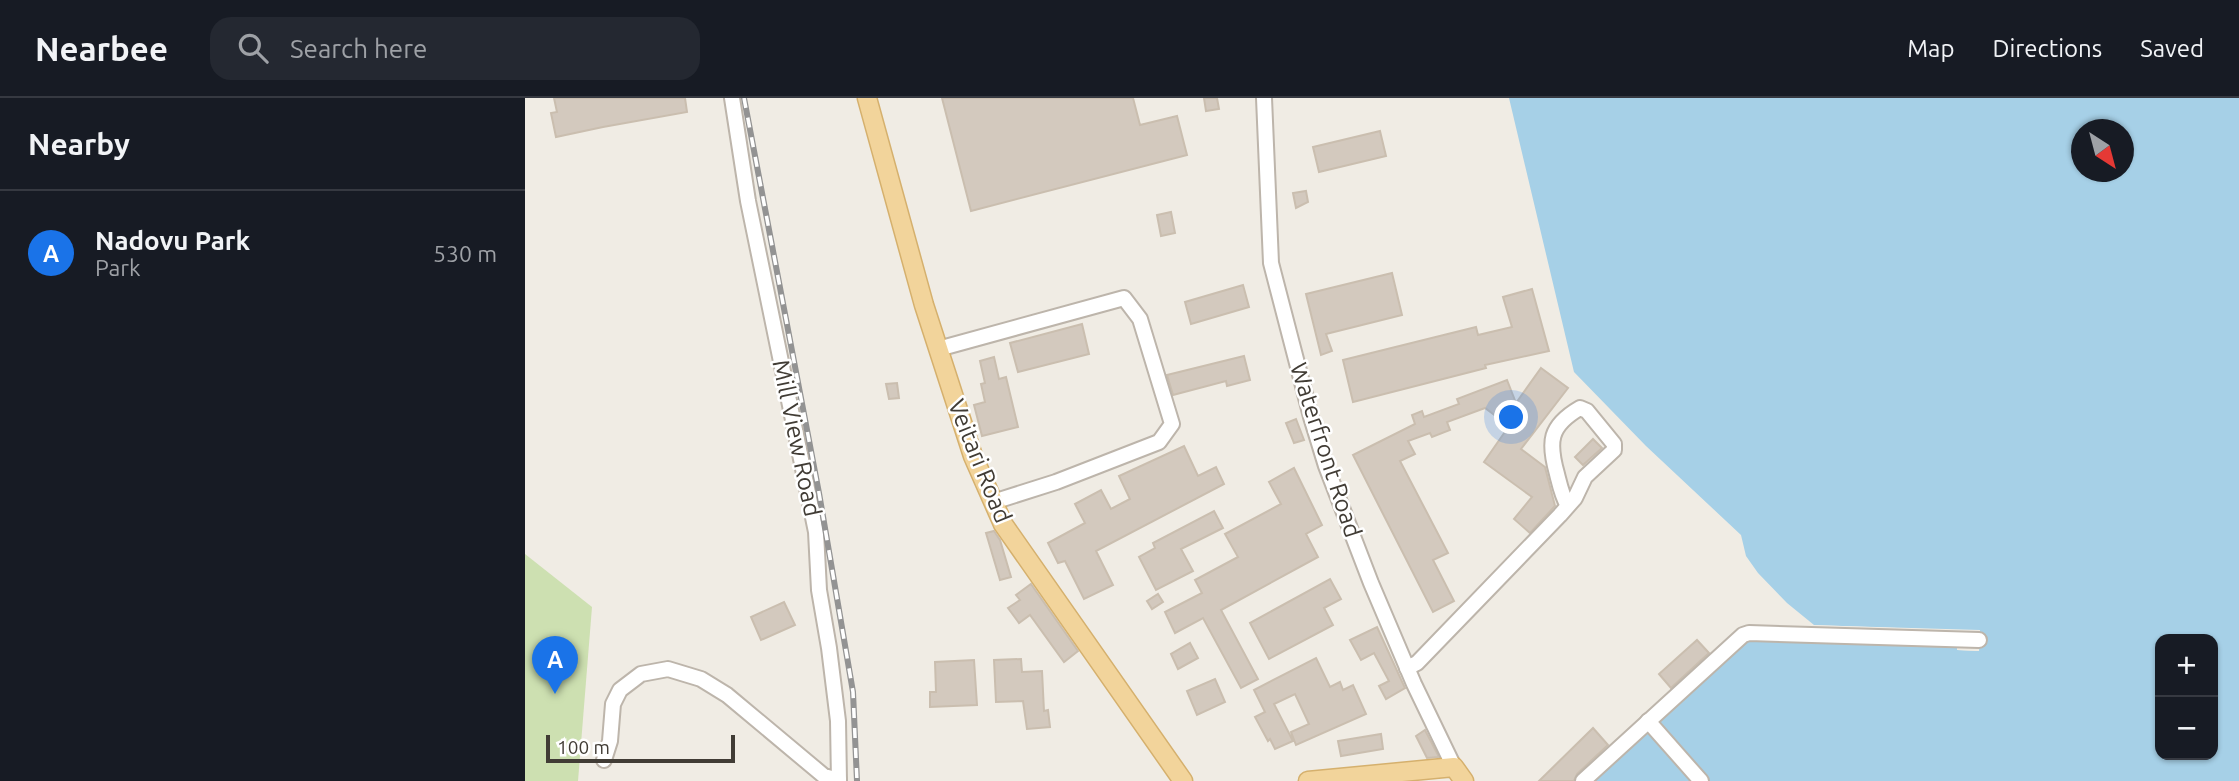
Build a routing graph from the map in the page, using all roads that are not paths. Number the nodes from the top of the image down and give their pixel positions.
1 (733, 98) edge
2 (867, 98) edge
3 (1264, 98) edge
4 (939, 349) junction
5 (993, 502) junction
6 (1568, 506) junction
7 (1979, 640) dead end
8 (1407, 668) junction
9 (1648, 721) junction
10 (604, 760) dead end
11 (1459, 774) edge
12 (839, 780) edge
13 (1183, 781) edge
14 (1308, 781) edge
15 (1583, 781) edge
16 (1701, 781) edge

1 - 12 street, Mill View Road
2 - 4 main road, Veitari Road
3 - 8 street, Waterfront Road
4 - 5 main road, Veitari Road
4 - 5 street
5 - 13 main road, Veitari Road
6 - 6 street
6 - 8 street
7 - 9 street
8 - 11 street, Waterfront Road
9 - 15 street
9 - 16 street
10 - 12 street
11 - 14 main road

